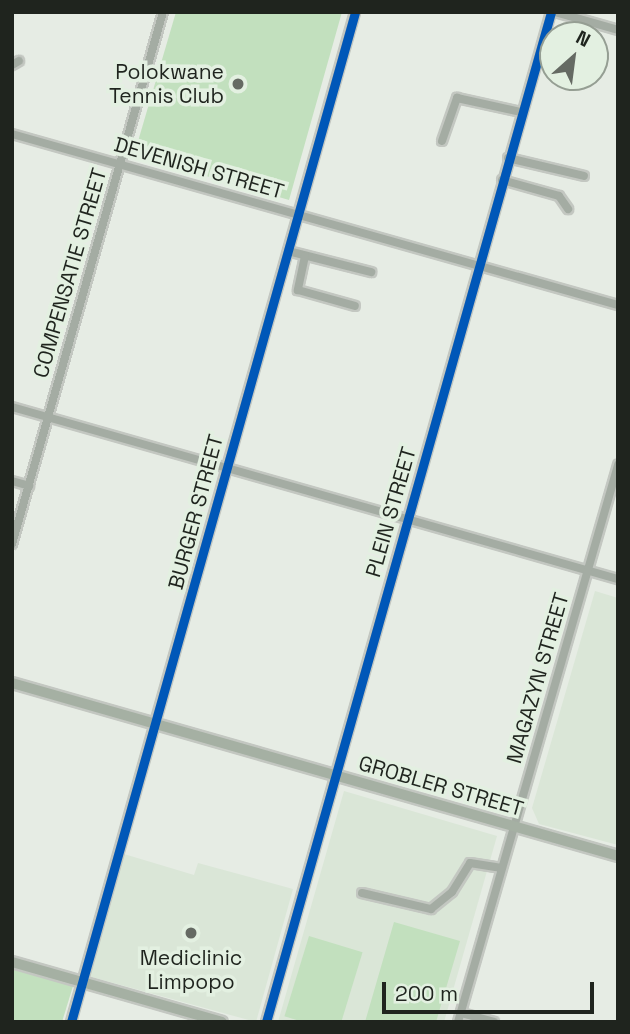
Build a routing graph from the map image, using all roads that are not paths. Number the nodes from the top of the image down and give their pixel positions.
1 (163, 12) edge
2 (355, 12) edge
3 (553, 12) edge
4 (618, 30) edge
5 (522, 113) junction
6 (12, 134) edge
7 (442, 141) dead end
8 (508, 158) junction
9 (119, 164) junction
10 (584, 176) dead end
11 (502, 180) junction
12 (568, 209) dead end
13 (299, 214) junction
14 (288, 251) junction
15 (305, 256) junction
16 (478, 264) junction
17 (371, 272) dead end
18 (618, 305) edge
19 (355, 306) dead end
20 (12, 407) edge
21 (49, 417) junction
22 (618, 465) edge
23 (226, 468) junction
24 (616, 478) edge
25 (12, 481) edge
26 (29, 486) junction
27 (408, 518) junction
28 (12, 544) edge
29 (587, 570) junction
30 (618, 579) edge
31 (12, 683) edge
32 (155, 724) junction
33 (335, 775) junction
34 (515, 828) junction
35 (618, 856) edge
36 (502, 868) junction
37 (362, 893) dead end
38 (12, 962) edge
39 (83, 982) junction
40 (460, 1017) edge
41 (71, 1022) edge
42 (222, 1022) edge
43 (266, 1022) edge
44 (494, 1022) edge

1 - 9 street, COMPENSATIE STREET
2 - 13 street, BURGER STREET
3 - 4 street
3 - 5 street, PLEIN STREET
5 - 7 street
5 - 8 street, PLEIN STREET
6 - 9 street, DEVENISH STREET
8 - 10 street
8 - 11 street, PLEIN STREET
9 - 13 street, DEVENISH STREET
9 - 21 street, COMPENSATIE STREET
11 - 12 street
11 - 16 street, PLEIN STREET
13 - 14 street, BURGER STREET
13 - 16 street, DEVENISH STREET
14 - 15 street
14 - 23 street, BURGER STREET
15 - 17 street
15 - 19 street
16 - 18 street, DEVENISH STREET
16 - 27 street, PLEIN STREET
20 - 21 street
21 - 23 street
21 - 26 street, COMPENSATIE STREET
22 - 24 street, MAGAZYN STREET
23 - 27 street
23 - 32 street, BURGER STREET
24 - 29 street, MAGAZYN STREET
25 - 26 street
26 - 28 street, COMPENSATIE STREET
27 - 29 street
27 - 33 street, PLEIN STREET
29 - 30 street
29 - 34 street, MAGAZYN STREET
31 - 32 main road, GROBLER STREET
32 - 33 main road, GROBLER STREET
32 - 39 street, BURGER STREET
33 - 34 main road, GROBLER STREET
33 - 43 street, PLEIN STREET
34 - 35 main road, GROBLER STREET
34 - 36 street, MAGAZYN STREET
36 - 37 street
36 - 40 street, MAGAZYN STREET
38 - 39 main road
39 - 41 street, BURGER STREET
39 - 42 main road
40 - 44 street

